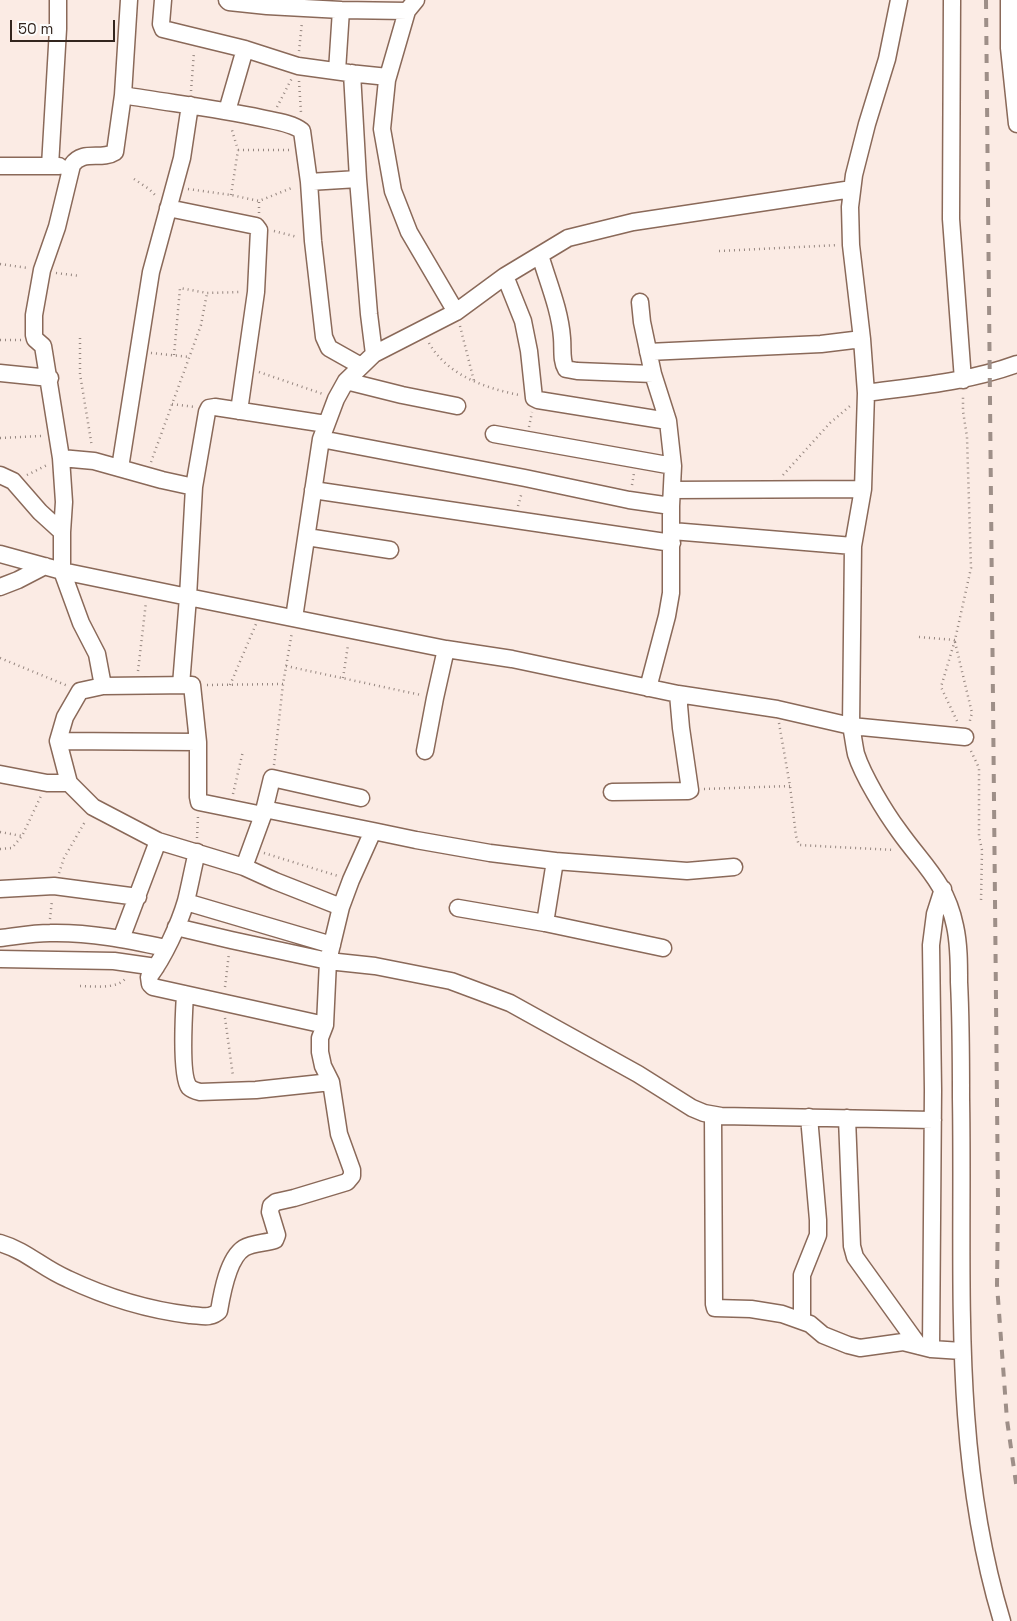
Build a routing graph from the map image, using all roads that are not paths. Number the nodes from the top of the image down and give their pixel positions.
1 (58, 0) edge
2 (129, 0) edge
3 (163, 0) edge
4 (227, 0) edge
5 (899, 0) edge
6 (952, 0) edge
7 (1009, 0) edge
8 (411, 6) edge
9 (341, 10) junction
10 (245, 49) junction
11 (344, 72) junction
12 (388, 77) junction
13 (123, 95) junction
14 (190, 106) junction
15 (227, 111) junction
16 (1017, 124) edge
17 (72, 165) junction
18 (0, 166) edge
19 (50, 166) junction
20 (358, 179) junction
21 (309, 182) junction
22 (852, 189) junction
23 (168, 208) junction
24 (540, 254) junction
25 (505, 276) junction
26 (640, 302) dead end
27 (456, 312) junction
28 (862, 339) junction
29 (648, 352) junction
30 (374, 354) junction
31 (1017, 364) edge
32 (361, 366) junction
33 (0, 373) edge
34 (653, 374) junction
35 (50, 378) junction
36 (346, 380) junction
37 (963, 380) junction
38 (866, 393) junction
39 (457, 406) dead end
40 (240, 411) junction
41 (668, 420) junction
42 (324, 432) junction
43 (494, 434) dead end
44 (62, 458) junction
45 (673, 466) junction
46 (120, 468) junction
47 (6, 478) edge
48 (194, 487) junction
49 (313, 490) junction
50 (672, 490) junction
51 (864, 490) junction
52 (671, 506) junction
53 (62, 532) junction
54 (307, 537) junction
55 (672, 537) junction
56 (853, 546) junction
57 (390, 550) dead end
58 (0, 554) edge
59 (45, 566) junction
60 (62, 571) junction
61 (0, 587) edge
62 (188, 597) junction
63 (294, 618) junction
64 (446, 649) junction
65 (186, 685) junction
66 (103, 686) junction
67 (648, 688) junction
68 (678, 694) junction
69 (851, 726) junction
70 (965, 736) road end
71 (58, 741) junction
72 (198, 742) junction
73 (426, 751) dead end
74 (0, 774) edge
75 (69, 783) junction
76 (612, 792) dead end
77 (361, 798) dead end
78 (264, 812) junction
79 (373, 831) junction
80 (158, 841) junction
81 (196, 852) junction
82 (555, 861) junction
83 (244, 867) junction
84 (734, 867) dead end
85 (0, 888) edge
86 (943, 889) junction
87 (138, 897) junction
88 (186, 902) junction
89 (342, 907) junction
90 (458, 908) dead end
91 (545, 923) junction
92 (176, 927) junction
93 (0, 938) edge
94 (121, 939) junction
95 (332, 945) junction
96 (166, 948) junction
97 (663, 948) dead end
98 (0, 959) edge
99 (328, 961) junction
100 (156, 967) junction
101 (185, 994) junction
102 (325, 1024) junction
103 (330, 1082) junction
104 (713, 1115) junction
105 (809, 1117) junction
106 (848, 1118) junction
107 (933, 1120) junction
108 (0, 1243) edge
109 (802, 1321) junction
110 (926, 1348) junction
111 (962, 1351) junction
112 (1002, 1621) edge

1 - 19 street
2 - 13 street
3 - 10 street
4 - 9 street
5 - 22 street
6 - 37 street
7 - 16 street
8 - 9 street
8 - 12 street
9 - 11 street
10 - 11 street
10 - 15 street
11 - 12 street
11 - 20 street
12 - 27 street
13 - 14 street
13 - 17 street
14 - 15 street
14 - 23 street
15 - 21 street
17 - 19 street
17 - 35 street
18 - 19 street
20 - 21 street
20 - 30 street
21 - 32 street
22 - 24 street
22 - 28 street
23 - 40 street
23 - 46 street
24 - 25 street
24 - 34 street
25 - 27 street
25 - 41 street
26 - 29 street
27 - 30 street
28 - 29 street
28 - 38 street
29 - 34 street
30 - 32 street
31 - 37 street
32 - 36 street
33 - 35 street
34 - 41 street
35 - 44 street
36 - 39 street
36 - 42 street
37 - 38 street
38 - 51 street
40 - 42 street
40 - 48 street
41 - 45 street
42 - 49 street
42 - 52 street
43 - 45 street
44 - 46 street
44 - 53 street
45 - 50 street
46 - 48 street
47 - 53 street
48 - 62 street
49 - 54 street
49 - 55 street
50 - 51 street
50 - 52 street
51 - 56 street
52 - 55 street
53 - 60 street
54 - 57 street
54 - 63 street
55 - 56 street
55 - 67 street
56 - 69 street
58 - 59 street
59 - 60 street
59 - 61 street
60 - 62 street
60 - 66 street
62 - 63 street
62 - 65 street
63 - 64 street
64 - 67 street
64 - 73 street
65 - 66 street
65 - 72 street
66 - 71 street
67 - 68 street
68 - 69 street
68 - 76 street
69 - 70 street
69 - 86 street
71 - 72 street
71 - 75 street
72 - 78 street
74 - 75 street
75 - 80 street
77 - 78 street
78 - 79 street
78 - 83 street
79 - 82 street
79 - 89 street
80 - 81 street
80 - 87 street
81 - 83 street
81 - 88 street
82 - 84 street
82 - 91 street
83 - 89 street
85 - 87 street
86 - 107 street
86 - 111 street
87 - 94 street
88 - 92 street
88 - 95 street
89 - 95 street
90 - 91 street
91 - 97 street
92 - 96 street
92 - 99 street
93 - 94 street
94 - 96 street
95 - 99 street
96 - 100 street
98 - 100 street
99 - 102 street
99 - 104 street
100 - 101 street
101 - 102 street
101 - 103 street
102 - 103 street
103 - 108 street
104 - 105 street
104 - 109 street
105 - 106 street
105 - 109 street
106 - 107 street
106 - 110 street
107 - 110 street
109 - 110 street
110 - 111 street
111 - 112 street

